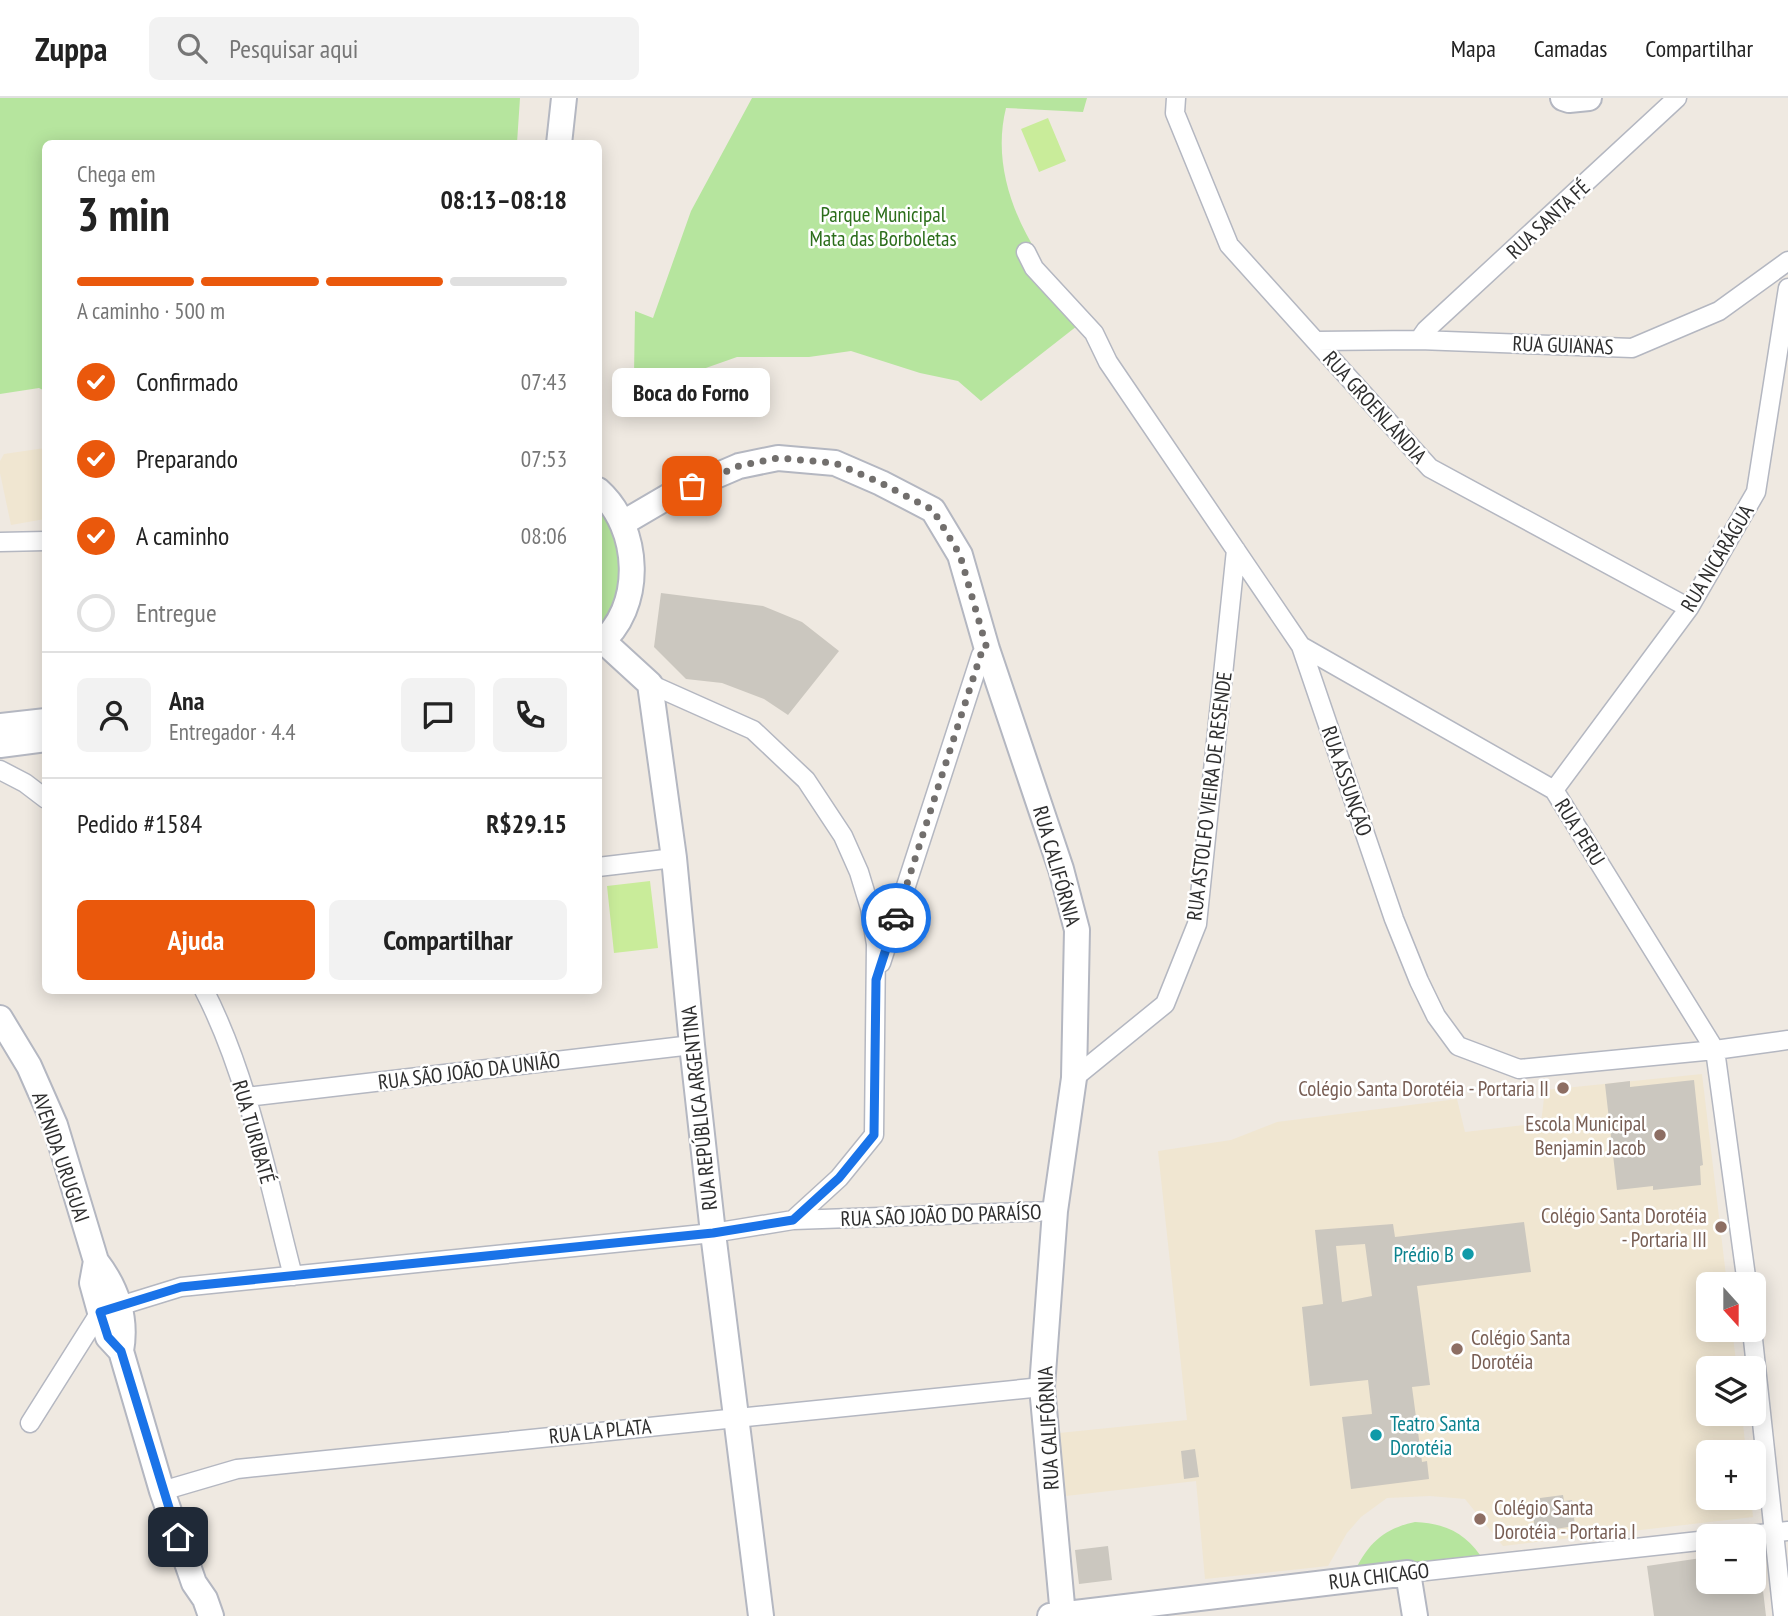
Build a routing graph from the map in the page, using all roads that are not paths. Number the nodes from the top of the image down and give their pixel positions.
1 (564, 98) edge
2 (1176, 98) edge
3 (1563, 98) edge
4 (1589, 98) edge
5 (1676, 98) edge
6 (559, 140) edge
7 (1026, 252) dead end
8 (1788, 261) edge
9 (1788, 288) edge
10 (1419, 340) junction
11 (1316, 341) junction
12 (602, 493) edge
13 (623, 523) junction
14 (42, 541) edge
15 (0, 542) edge
16 (1236, 550) junction
17 (1689, 608) junction
18 (602, 642) edge
19 (602, 644) edge
20 (1301, 646) junction
21 (987, 649) junction
22 (650, 684) junction
23 (42, 723) edge
24 (4, 738) edge
25 (42, 740) edge
26 (0, 770) edge
27 (25, 783) junction
28 (1554, 790) junction
29 (42, 796) edge
30 (674, 858) junction
31 (602, 867) edge
32 (876, 980) junction
33 (206, 994) edge
34 (0, 1018) edge
35 (1788, 1040) edge
36 (692, 1045) junction
37 (1716, 1050) junction
38 (1074, 1078) junction
39 (246, 1097) junction
40 (1055, 1211) junction
41 (793, 1220) junction
42 (713, 1233) junction
43 (1745, 1272) edge
44 (293, 1276) junction
45 (109, 1309) junction
46 (1754, 1342) edge
47 (1042, 1387) junction
48 (738, 1417) junction
49 (30, 1423) dead end
50 (162, 1492) junction
51 (1782, 1532) edge
52 (1696, 1541) edge
53 (1408, 1573) junction
54 (194, 1583) junction
55 (1058, 1615) edge
56 (196, 1616) edge
57 (211, 1616) edge
58 (761, 1616) edge
59 (1415, 1616) edge
60 (1783, 1616) edge

1 - 6 street
2 - 11 street, RUA GROENLÂNDIA
3 - 4 street
5 - 10 street, RUA SANTA FÉ
7 - 16 street, RUA ASSUNÇÃO
8 - 10 street, RUA GUIANAS
9 - 17 street, RUA NICARÁGUA
10 - 11 street, RUA GUIANAS
11 - 17 street, RUA GROENLÂNDIA
12 - 13 street
13 - 18 street
13 - 21 street, RUA CALIFÓRNIA
14 - 15 street
16 - 20 street, RUA ASSUNÇÃO
16 - 38 street, RUA ASTOLFO VIEIRA DE RESENDE
17 - 28 street, RUA NICARÁGUA
19 - 22 street
20 - 28 street, RUA PERU
20 - 37 street, RUA ASSUNÇÃO
21 - 32 street
21 - 38 street, RUA CALIFÓRNIA
22 - 30 street, RUA REPÚBLICA ARGENTINA
22 - 32 street
23 - 24 street
24 - 25 street
24 - 27 street
26 - 27 street
27 - 29 street
28 - 37 street, RUA PERU
30 - 31 street
30 - 36 street, RUA REPÚBLICA ARGENTINA
32 - 41 street
33 - 39 street, RUA TURIBATÉ
34 - 45 street, AVENIDA URUGUAI
35 - 37 street, RUA ASSUNÇÃO
36 - 39 street, RUA SÃO JOÃO DA UNIÃO
36 - 42 street, RUA REPÚBLICA ARGENTINA
37 - 43 street
38 - 40 street, RUA CALIFÓRNIA
39 - 44 street, RUA TURIBATÉ
40 - 41 street, RUA SÃO JOÃO DO PARAÍSO
40 - 47 street, RUA CALIFÓRNIA
41 - 42 street, RUA SÃO JOÃO DO PARAÍSO
42 - 44 street, RUA SÃO JOÃO DO PARAÍSO
42 - 48 street, RUA REPÚBLICA ARGENTINA
44 - 45 street, RUA SÃO JOÃO DO PARAÍSO
45 - 49 street
45 - 50 street, AVENIDA URUGUAI
46 - 51 street
47 - 48 street, RUA LA PLATA
47 - 55 street, RUA CALIFÓRNIA
48 - 50 street, RUA LA PLATA
48 - 58 street, RUA REPÚBLICA ARGENTINA
50 - 54 street, AVENIDA URUGUAI
51 - 60 street
52 - 53 street, RUA CHICAGO
53 - 55 street, RUA CHICAGO
53 - 59 street
54 - 56 street, AVENIDA URUGUAI
54 - 57 street, AVENIDA URUGUAI

